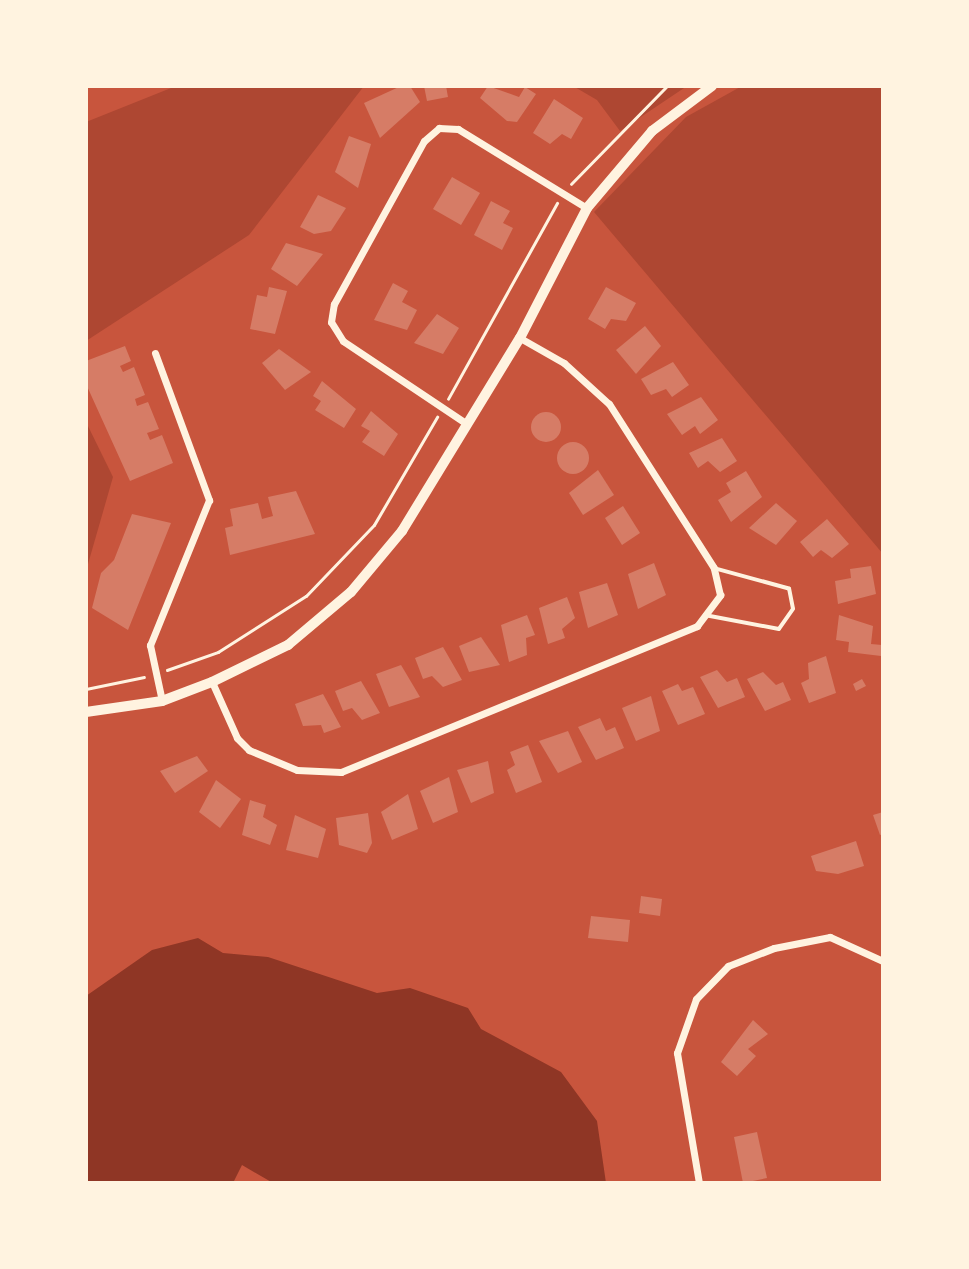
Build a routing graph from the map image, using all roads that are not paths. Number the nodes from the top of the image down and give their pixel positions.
1 (712, 86) edge
2 (587, 208) junction
3 (520, 338) junction
4 (155, 353) dead end
5 (467, 424) junction
6 (714, 568) junction
7 (705, 615) junction
8 (212, 682) junction
9 (162, 701) junction
10 (86, 712) edge
11 (883, 961) edge
12 (699, 1183) edge

1 - 2 street
2 - 3 street
2 - 5 street
3 - 5 street
3 - 6 street
4 - 9 street
5 - 8 street
6 - 7 street
6 - 7 lane
7 - 8 street
8 - 9 street
9 - 10 street
11 - 12 street

